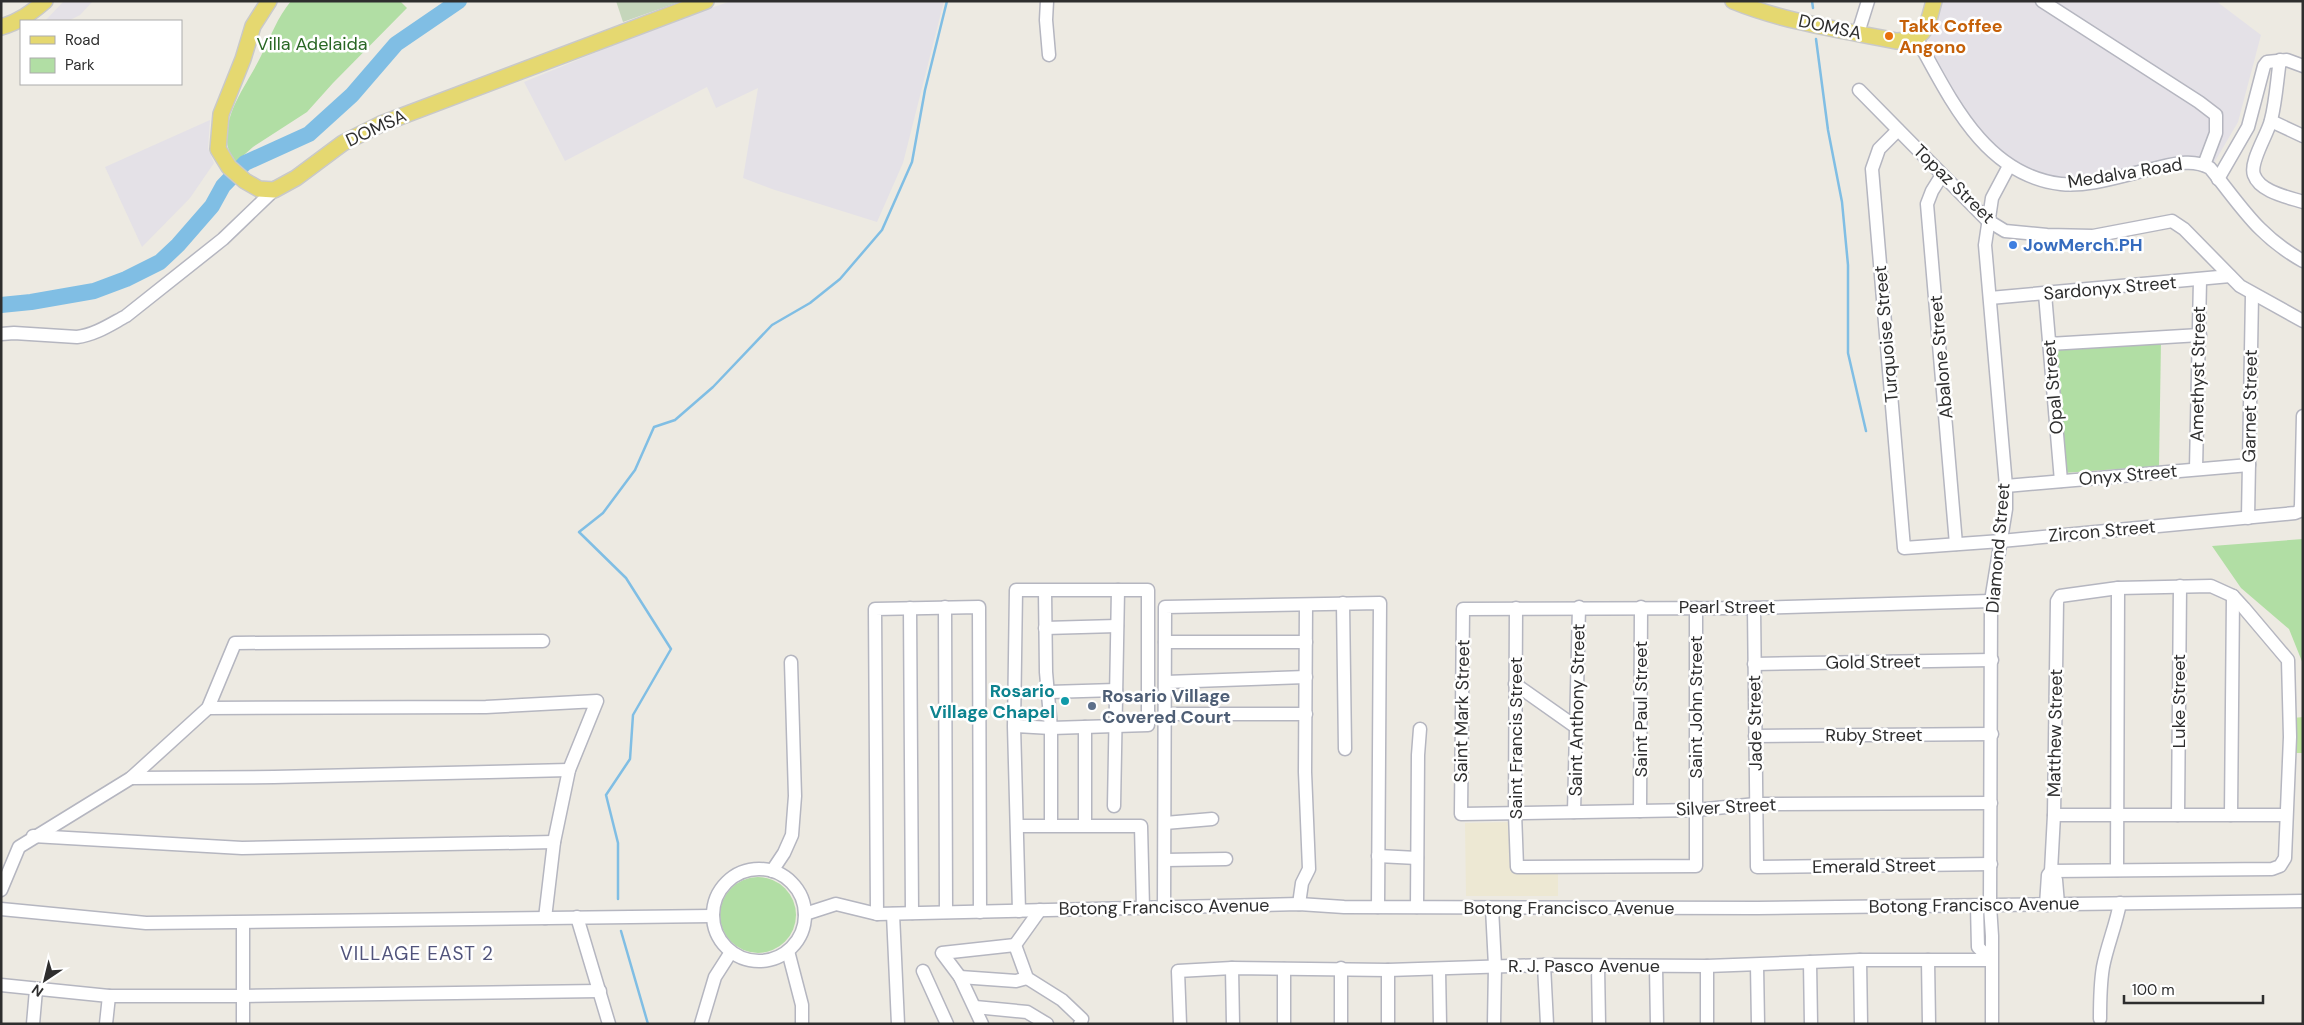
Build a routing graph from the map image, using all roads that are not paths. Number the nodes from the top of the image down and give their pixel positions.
1 (45, 1) edge
2 (269, 1) edge
3 (706, 1) edge
4 (1047, 1) edge
5 (1868, 1) edge
6 (1934, 1) edge
7 (2042, 1) edge
8 (1743, 3) edge
9 (1, 27) edge
10 (1858, 33) junction
11 (1917, 38) junction
12 (1049, 55) dead end
13 (2280, 60) junction
14 (2303, 66) edge
15 (1860, 90) dead end
16 (2271, 121) junction
17 (1898, 130) junction
18 (2303, 136) edge
19 (2204, 165) junction
20 (2009, 166) junction
21 (1942, 175) junction
22 (2218, 179) junction
23 (274, 190) junction
24 (2303, 202) edge
25 (1987, 220) junction
26 (2303, 261) edge
27 (2230, 276) junction
28 (2200, 280) junction
29 (2045, 294) junction
30 (2252, 295) junction
31 (1990, 298) junction
32 (2303, 321) edge
33 (1, 334) edge
34 (2200, 335) junction
35 (2049, 344) junction
36 (2303, 416) edge
37 (2249, 465) junction
38 (2196, 469) junction
39 (2061, 481) junction
40 (2006, 486) junction
41 (2248, 518) junction
42 (2001, 541) junction
43 (1956, 544) junction
44 (1904, 548) joint
45 (2180, 586) junction
46 (2118, 588) junction
47 (1118, 590) junction
48 (1046, 591) junction
49 (2233, 596) junction
50 (1991, 601) junction
51 (1343, 604) junction
52 (1306, 605) junction
53 (945, 607) junction
54 (1641, 607) junction
55 (910, 608) junction
56 (1516, 608) junction
57 (1579, 608) junction
58 (1696, 608) junction
59 (1754, 608) junction
60 (1463, 609) joint
61 (1117, 626) junction
62 (1045, 628) junction
63 (543, 641) dead end
64 (1165, 642) junction
65 (1306, 642) junction
66 (1992, 660) junction
67 (792, 662) dead end
68 (1754, 664) junction
69 (1306, 676) junction
70 (1166, 682) junction
71 (1515, 684) junction
72 (1116, 690) junction
73 (1049, 692) junction
74 (208, 708) junction
75 (1166, 714) junction
76 (1306, 714) junction
77 (1014, 726) junction
78 (1115, 726) junction
79 (1085, 727) junction
80 (1576, 727) junction
81 (1051, 728) junction
82 (1420, 729) dead end
83 (1992, 734) junction
84 (1756, 736) junction
85 (1345, 749) dead end
86 (568, 770) junction
87 (131, 778) junction
88 (1991, 803) junction
89 (1756, 804) junction
90 (1114, 806) dead end
91 (1696, 810) junction
92 (1640, 811) junction
93 (1574, 812) junction
94 (1515, 813) junction
95 (1461, 814) joint
96 (2054, 815) junction
97 (2178, 815) junction
98 (2231, 815) junction
99 (2286, 815) junction
100 (2116, 816) junction
101 (1212, 820) dead end
102 (1165, 823) junction
103 (1051, 825) junction
104 (1085, 825) junction
105 (1018, 826) junction
106 (33, 836) junction
107 (554, 842) junction
108 (1378, 856) junction
109 (1417, 858) junction
110 (1226, 859) dead end
111 (1165, 860) junction
112 (1991, 864) junction
113 (1518, 867) joint
114 (1757, 868) joint
115 (2117, 870) junction
116 (772, 871) junction
117 (2051, 871) junction
118 (1, 890) edge
119 (2303, 901) edge
120 (2120, 903) junction
121 (1299, 904) junction
122 (2052, 904) junction
123 (1983, 906) junction
124 (1164, 907) junction
125 (1378, 907) junction
126 (1417, 907) junction
127 (1143, 908) junction
128 (1492, 908) junction
129 (1, 909) edge
130 (1040, 910) junction
131 (1019, 911) junction
132 (946, 912) junction
133 (980, 912) junction
134 (912, 913) junction
135 (805, 914) junction
136 (877, 914) junction
137 (893, 914) junction
138 (712, 916) junction
139 (577, 917) junction
140 (545, 918) junction
141 (243, 923) junction
142 (1014, 945) junction
143 (788, 951) junction
144 (731, 952) junction
145 (1860, 960) junction
146 (1928, 960) junction
147 (1991, 960) junction
148 (1810, 962) junction
149 (1495, 966) junction
150 (1544, 966) junction
151 (1598, 966) junction
152 (1707, 966) junction
153 (1757, 966) junction
154 (1656, 967) junction
155 (1232, 968) junction
156 (1340, 968) junction
157 (1284, 969) junction
158 (1388, 970) junction
159 (1438, 970) junction
160 (923, 971) dead end
161 (960, 977) junction
162 (1027, 978) junction
163 (1, 985) edge
164 (36, 990) junction
165 (600, 991) junction
166 (109, 996) junction
167 (242, 996) junction
168 (975, 1007) junction
169 (2100, 1019) dead end
170 (33, 1024) edge
171 (106, 1024) edge
172 (243, 1024) edge
173 (610, 1024) edge
174 (701, 1024) edge
175 (802, 1024) edge
176 (898, 1024) edge
177 (947, 1024) edge
178 (982, 1024) edge
179 (1047, 1024) edge
180 (1080, 1024) edge
181 (1180, 1024) edge
182 (1233, 1024) edge
183 (1284, 1024) edge
184 (1341, 1024) edge
185 (1388, 1024) edge
186 (1440, 1024) edge
187 (1494, 1024) edge
188 (1546, 1024) edge
189 (1599, 1024) edge
190 (1656, 1024) edge
191 (1707, 1024) edge
192 (1758, 1024) edge
193 (1811, 1024) edge
194 (1861, 1024) edge
195 (1929, 1024) edge
196 (1992, 1024) edge

1 - 9 main road
2 - 23 main road
3 - 23 main road, DOMSA
4 - 12 street
5 - 10 street
6 - 11 main road
7 - 19 street
8 - 10 main road, DOMSA
10 - 11 main road, DOMSA
11 - 20 street, Medalva Road
13 - 14 street
13 - 16 street
13 - 22 street
15 - 17 street, Topaz Street
16 - 18 street
16 - 24 street
17 - 21 street, Topaz Street
17 - 44 street, Turquoise Street
19 - 20 street, Medalva Road
19 - 22 street, Medalva Road
20 - 25 street, Diamond Street
21 - 25 street, Topaz Street
21 - 43 street, Abalone Street
22 - 26 street, Medalva Road
23 - 33 street
25 - 27 street, Topaz Street
25 - 31 street, Diamond Street
27 - 28 street, Sardonyx Street
27 - 30 street, Topaz Street
28 - 29 street, Sardonyx Street
28 - 34 street, Amethyst Street
29 - 31 street, Sardonyx Street
29 - 35 street, Opal Street
30 - 32 street, Topaz Street
30 - 37 street, Garnet Street
31 - 40 street, Diamond Street
34 - 35 street
34 - 38 street, Amethyst Street
35 - 39 street, Opal Street
36 - 41 street, Zircon Street
37 - 38 street, Onyx Street
37 - 41 street, Garnet Street
38 - 39 street, Onyx Street
39 - 40 street, Onyx Street
40 - 42 street, Diamond Street
41 - 42 street, Zircon Street
42 - 43 street, Zircon Street
42 - 50 street, Diamond Street
43 - 44 street, Zircon Street
45 - 46 street
45 - 49 street
45 - 97 street, Luke Street
46 - 96 street, Matthew Street
46 - 100 street
47 - 48 street
47 - 61 street
47 - 78 street
48 - 62 street
48 - 77 street
49 - 98 street
49 - 99 street
50 - 59 street, Pearl Street
50 - 66 street, Diamond Street
51 - 52 street
51 - 85 street
51 - 108 street
52 - 64 street
52 - 65 street
53 - 55 street
53 - 132 street
53 - 133 street
54 - 57 street, Pearl Street
54 - 58 street, Pearl Street
54 - 92 street, Saint Paul Street
55 - 134 street
55 - 136 street
56 - 57 street, Pearl Street
56 - 60 street, Pearl Street
56 - 71 street, Saint Francis Street
57 - 80 street, Saint Anthony Street
58 - 59 street, Pearl Street
58 - 91 street, Saint John Street
59 - 68 street, Jade Street
60 - 95 street, Saint Mark Street
61 - 62 street
61 - 72 street
62 - 73 street
63 - 74 street
64 - 65 street
64 - 70 street
65 - 69 street
66 - 68 street, Gold Street
66 - 83 street, Diamond Street
67 - 116 street
68 - 84 street, Jade Street
69 - 70 street
69 - 76 street
70 - 75 street
71 - 80 street
71 - 94 street, Saint Francis Street
72 - 73 street
72 - 78 street
73 - 81 street
74 - 86 street
74 - 87 street
75 - 76 street
75 - 102 street
76 - 121 street
77 - 81 street
77 - 105 street
78 - 79 street
78 - 90 street
79 - 81 street
79 - 104 street
80 - 93 street, Saint Anthony Street
81 - 103 street
82 - 109 street
83 - 84 street, Ruby Street
83 - 88 street, Diamond Street
84 - 89 street, Jade Street
86 - 87 street
86 - 107 street
87 - 106 street
88 - 89 street, Silver Street
88 - 112 street, Diamond Street
89 - 91 street, Silver Street
89 - 114 street, Jade Street
91 - 92 street, Silver Street
91 - 113 street, Saint John Street
92 - 93 street, Silver Street
93 - 94 street, Silver Street
94 - 95 street, Silver Street
94 - 113 street, Saint Francis Street
96 - 100 street
96 - 117 street, Matthew Street
97 - 98 street
97 - 100 street
98 - 99 street
99 - 115 street
100 - 115 street
101 - 102 street
102 - 111 street
103 - 104 street
103 - 105 street
104 - 127 street
105 - 131 street
106 - 107 street
106 - 118 street
107 - 140 street
108 - 109 street
108 - 125 street
109 - 126 street
110 - 111 street
111 - 124 street
112 - 114 street, Emerald Street
112 - 123 street, Diamond Street
115 - 117 street
116 - 135 street
116 - 138 street
117 - 122 street, Matthew Street
119 - 120 street, Botong Francisco Avenue
120 - 122 street, Botong Francisco Avenue
120 - 169 street
121 - 124 street, Botong Francisco Avenue
121 - 125 street, Botong Francisco Avenue
122 - 123 street, Botong Francisco Avenue
123 - 128 street, Botong Francisco Avenue
123 - 147 street, Diamond Street
124 - 127 street, Botong Francisco Avenue
125 - 126 street, Botong Francisco Avenue
126 - 128 street, Botong Francisco Avenue
127 - 130 street, Botong Francisco Avenue
128 - 149 street
129 - 141 street
130 - 131 street, Botong Francisco Avenue
130 - 142 street
131 - 133 street, Botong Francisco Avenue
132 - 133 street, Botong Francisco Avenue
132 - 134 street, Botong Francisco Avenue
134 - 137 street, Botong Francisco Avenue
135 - 136 street, Botong Francisco Avenue
135 - 143 street
136 - 137 street, Botong Francisco Avenue
137 - 176 street
138 - 139 street
138 - 144 street
139 - 140 street
139 - 165 street
140 - 141 street
141 - 167 street
142 - 161 street
142 - 162 street
143 - 144 street
143 - 175 street
144 - 174 street
145 - 146 street, R. J. Pasco Avenue
145 - 148 street, R. J. Pasco Avenue
145 - 194 street
146 - 147 street, R. J. Pasco Avenue
146 - 195 street
147 - 196 street
148 - 153 street, R. J. Pasco Avenue
148 - 193 street
149 - 150 street, R. J. Pasco Avenue
149 - 159 street, R. J. Pasco Avenue
149 - 187 street
150 - 151 street, R. J. Pasco Avenue
150 - 188 street
151 - 154 street, R. J. Pasco Avenue
151 - 189 street
152 - 153 street, R. J. Pasco Avenue
152 - 154 street, R. J. Pasco Avenue
152 - 191 street
153 - 192 street
154 - 190 street
155 - 157 street, R. J. Pasco Avenue
155 - 181 street, R. J. Pasco Avenue
155 - 182 street
156 - 157 street, R. J. Pasco Avenue
156 - 158 street, R. J. Pasco Avenue
156 - 184 street
157 - 183 street
158 - 159 street, R. J. Pasco Avenue
158 - 185 street
159 - 186 street
160 - 177 street
161 - 162 street
161 - 168 street
162 - 180 street
163 - 164 street
164 - 166 street
164 - 170 street
165 - 167 street
165 - 173 street
166 - 167 street
166 - 171 street
167 - 172 street
168 - 178 street
168 - 179 street

